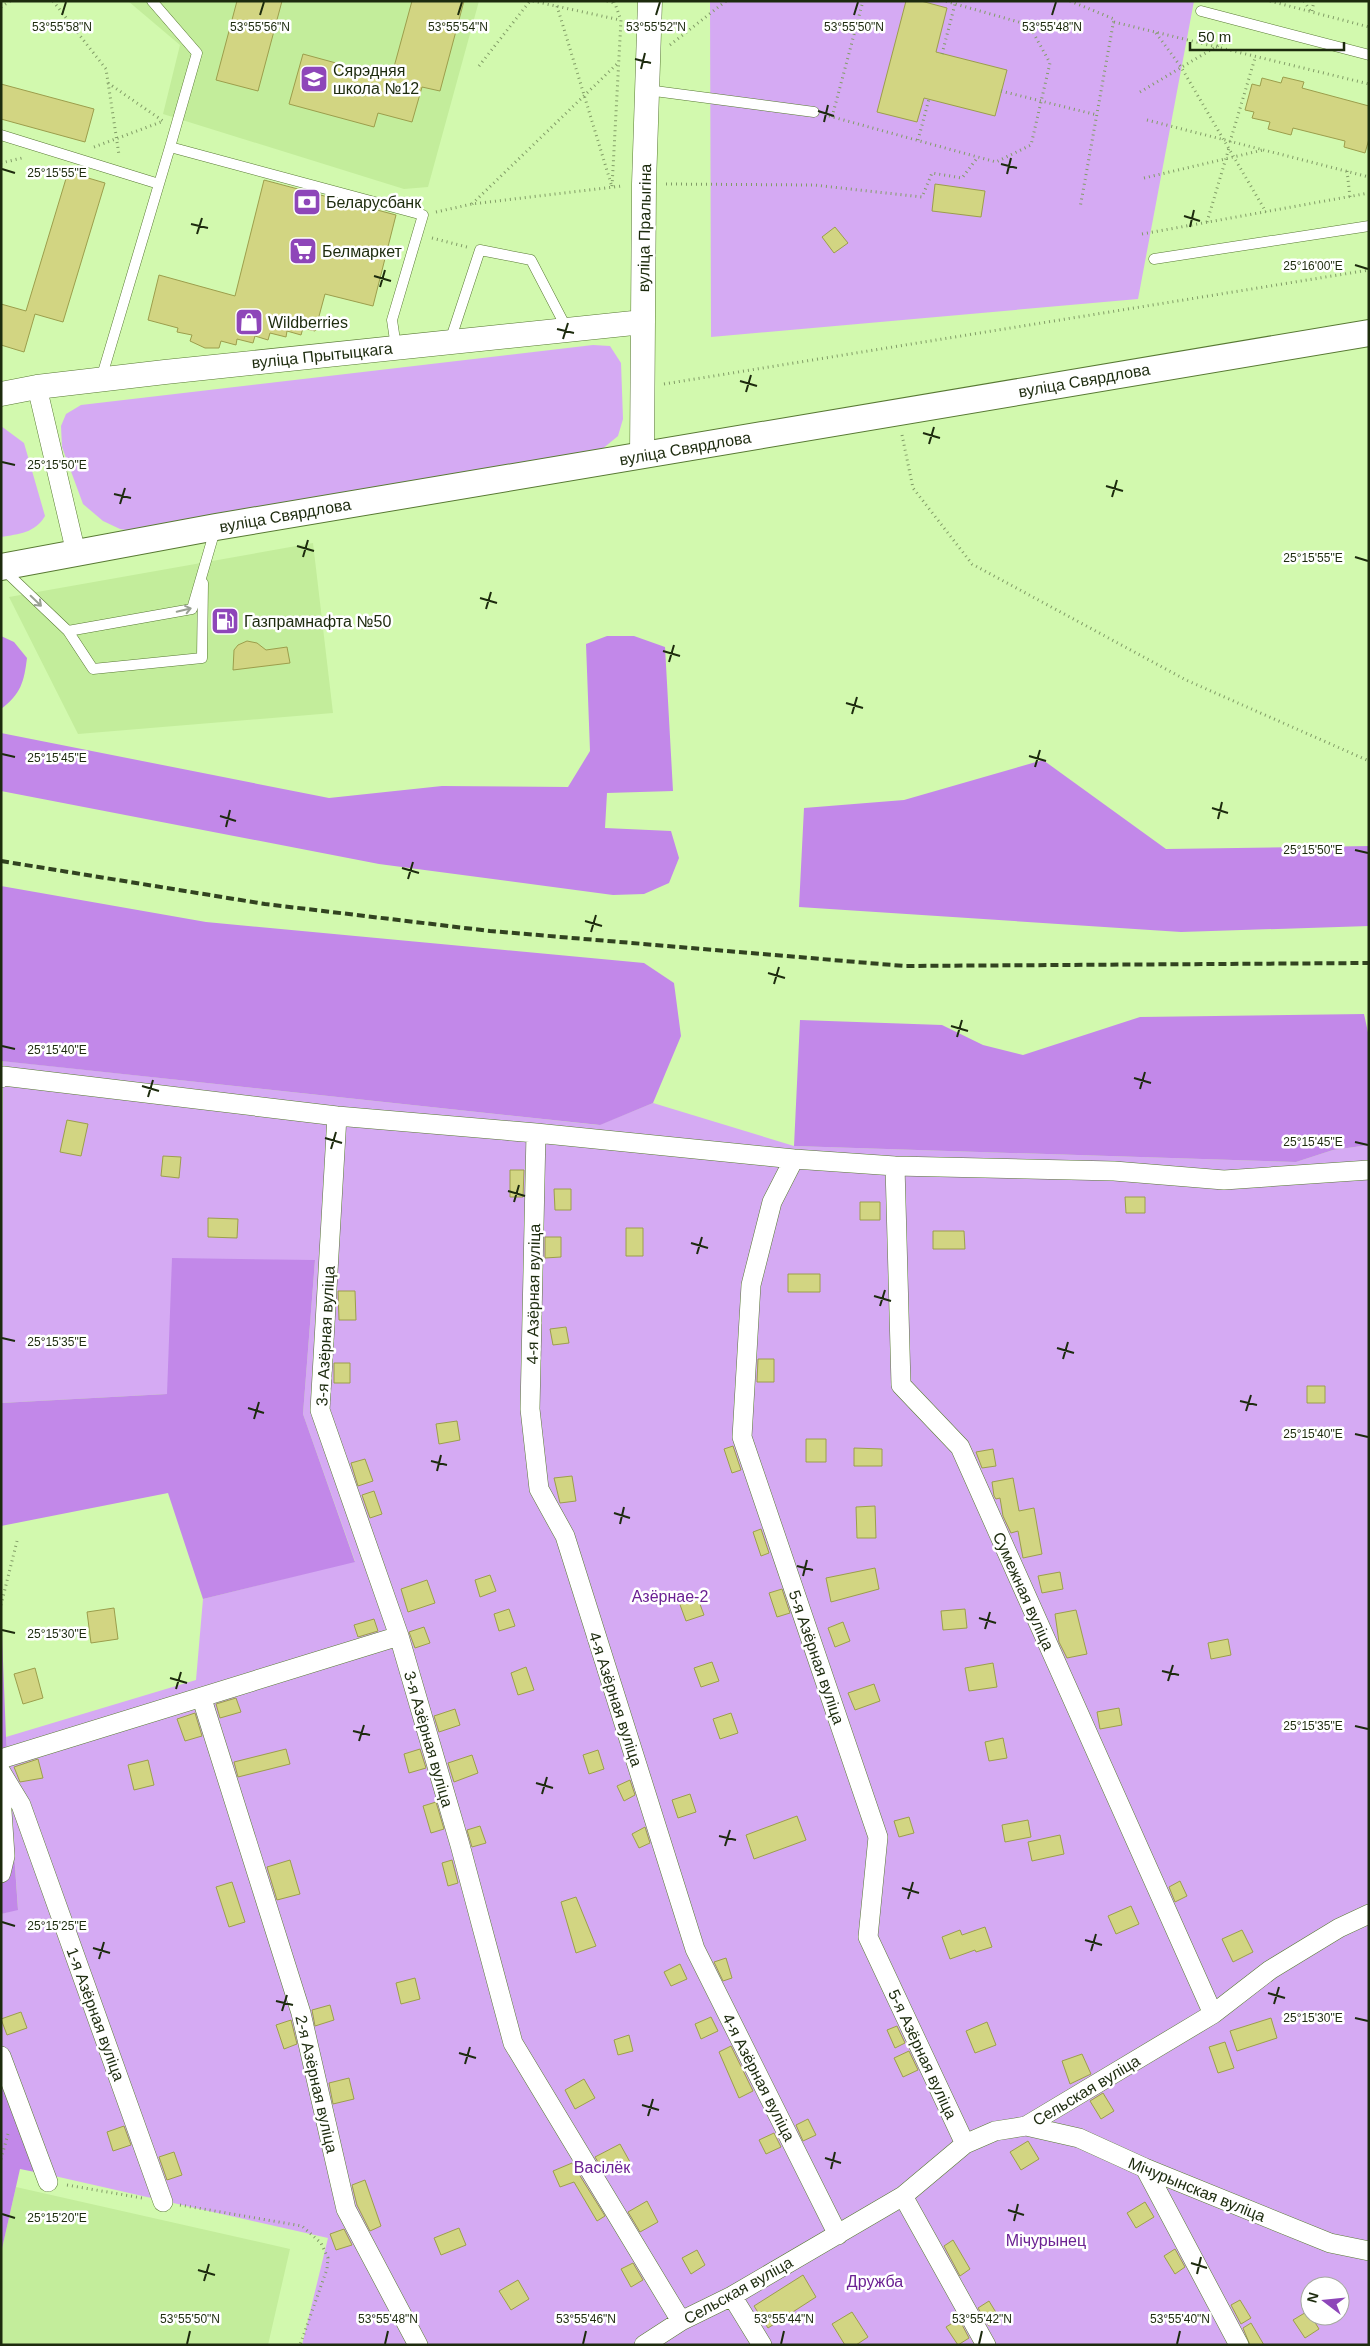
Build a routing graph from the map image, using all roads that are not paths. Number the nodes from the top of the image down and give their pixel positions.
1 (152, 1) edge
2 (650, 1) edge
3 (1200, 11) dead end
4 (1369, 55) edge
5 (647, 90) junction
6 (814, 112) dead end
7 (1, 135) edge
8 (170, 147) junction
9 (159, 184) junction
10 (1369, 226) edge
11 (1154, 259) dead end
12 (643, 322) junction
13 (567, 329) junction
14 (1369, 333) edge
15 (450, 342) junction
16 (396, 347) junction
17 (101, 379) junction
18 (37, 387) junction
19 (1, 394) edge
20 (642, 455) junction
21 (216, 527) junction
22 (76, 553) junction
23 (1, 567) edge
24 (204, 570) junction
25 (68, 632) junction
26 (1, 1078) edge
27 (337, 1116) junction
28 (536, 1133) junction
29 (794, 1159) junction
30 (895, 1166) junction
31 (1369, 1170) edge
32 (398, 1636) junction
33 (202, 1699) junction
34 (1, 1759) edge
35 (1, 1772) edge
36 (1, 1796) edge
37 (1, 1873) edge
38 (1369, 1914) edge
39 (1213, 2014) junction
40 (1, 2056) edge
41 (1026, 2126) junction
42 (965, 2144) junction
43 (1145, 2168) junction
44 (48, 2182) road end
45 (903, 2196) junction
46 (163, 2202) road end
47 (838, 2235) junction
48 (1369, 2251) edge
49 (732, 2296) junction
50 (682, 2321) junction
51 (418, 2345) edge
52 (644, 2345) edge
53 (762, 2345) edge
54 (986, 2345) edge
55 (1239, 2345) edge

1 - 8 lane
2 - 5 street, вуліца Пралыгіна
3 - 4 lane
5 - 6 lane
5 - 12 street, вуліца Пралыгіна
7 - 9 lane
8 - 9 lane
8 - 16 lane
9 - 17 lane
10 - 11 lane
12 - 13 street, вуліца Прытыцкага
12 - 20 street, вуліца Пралыгіна
13 - 15 street, вуліца Прытыцкага
13 - 15 lane
14 - 20 main road, вуліца Свярдлова
15 - 16 street, вуліца Прытыцкага
16 - 17 street, вуліца Прытыцкага
17 - 18 street, вуліца Прытыцкага
18 - 19 street, вуліца Прытыцкага
18 - 22 street
20 - 21 main road, вуліца Свярдлова
21 - 22 main road, вуліца Свярдлова
21 - 24 lane
22 - 23 main road, вуліца Свярдлова
23 -> 25 lane
25 -> 24 lane
24 - 25 lane
26 - 27 street
27 - 28 street
27 - 32 street, 3-я Азёрная вуліца
28 - 29 street
28 - 47 street, 4-я Азёрная вуліца
29 - 30 street
29 - 42 street, 5-я Азёрная вуліца
30 - 31 street
30 - 39 street, Сумежная вуліца
32 - 33 street
32 - 50 street, 3-я Азёрная вуліца
33 - 34 street
33 - 51 street, 2-я Азёрная вуліца
35 - 46 street, 1-я Азёрная вуліца
36 - 37 street
38 - 39 street, Сельская вуліца
39 - 41 street, Сельская вуліца
40 - 44 street
41 - 42 street, Сельская вуліца
41 - 43 street, Мічурынская вуліца
42 - 45 street, Сельская вуліца
43 - 48 street, Мічурынская вуліца
43 - 55 street
45 - 47 street, Сельская вуліца
45 - 54 street
47 - 49 street, Сельская вуліца
49 - 50 street, Сельская вуліца
49 - 53 street
50 - 52 street, Сельская вуліца

